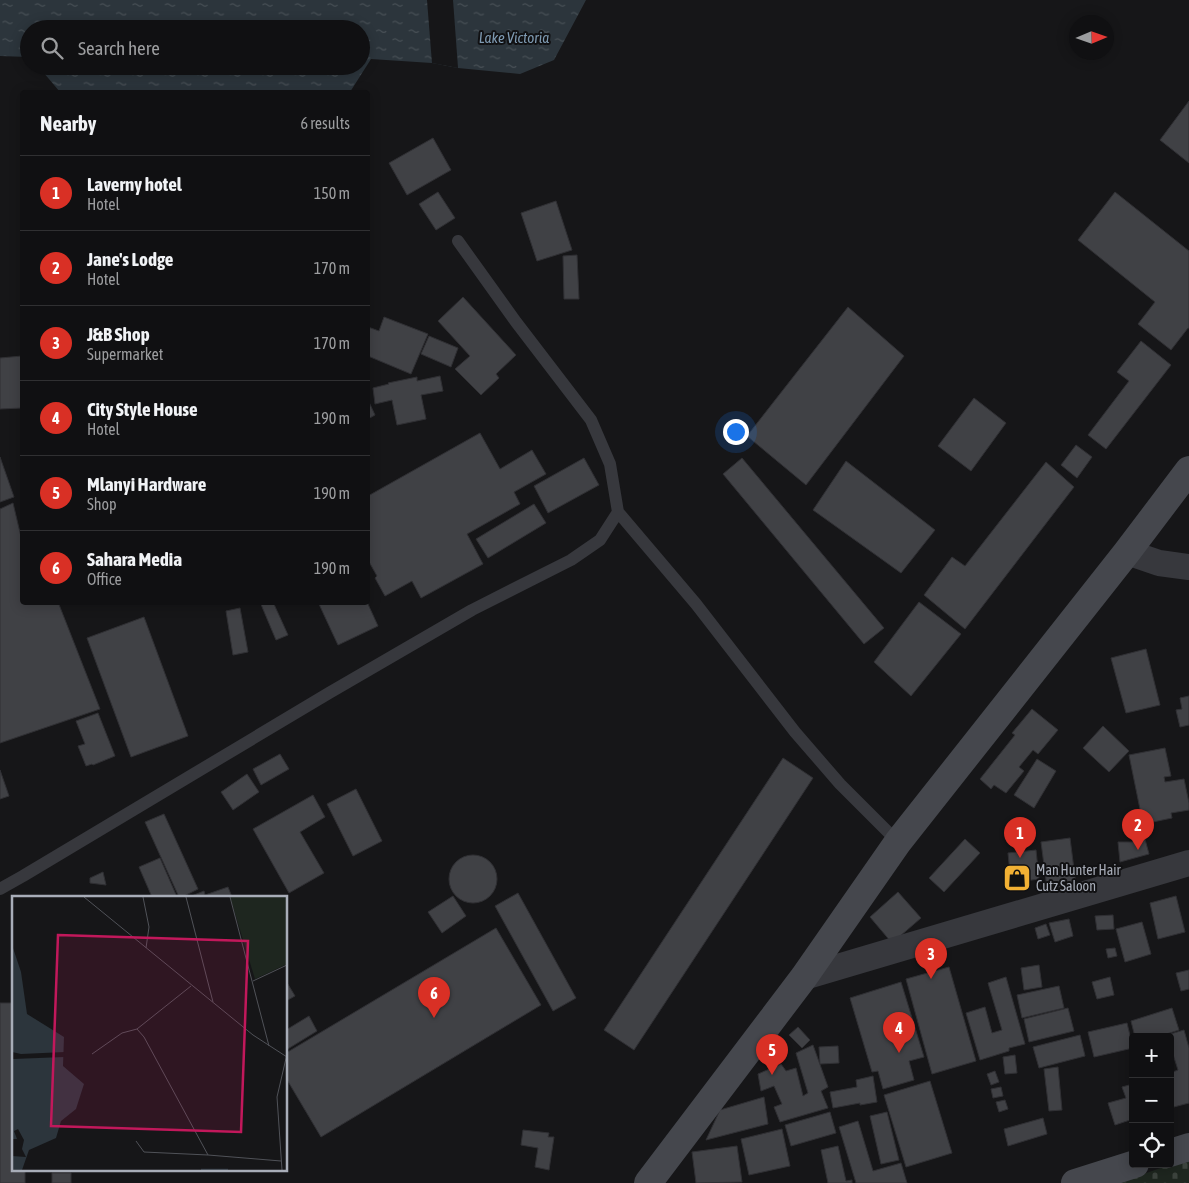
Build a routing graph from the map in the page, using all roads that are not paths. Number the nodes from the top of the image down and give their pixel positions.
1 (458, 241) dead end
2 (1189, 470) edge
3 (618, 512) junction
4 (1127, 552) junction
5 (1189, 567) edge
6 (898, 842) junction
7 (1189, 863) edge
8 (0, 889) edge
9 (804, 977) junction
10 (1189, 1147) edge
11 (1174, 1152) edge
12 (1129, 1166) edge
13 (648, 1183) edge
14 (1075, 1183) edge

1 - 3 lane
2 - 4 street
3 - 6 lane
3 - 8 lane
4 - 5 street
4 - 6 street
6 - 9 street
7 - 9 street
9 - 13 street
10 - 11 street
12 - 14 street

